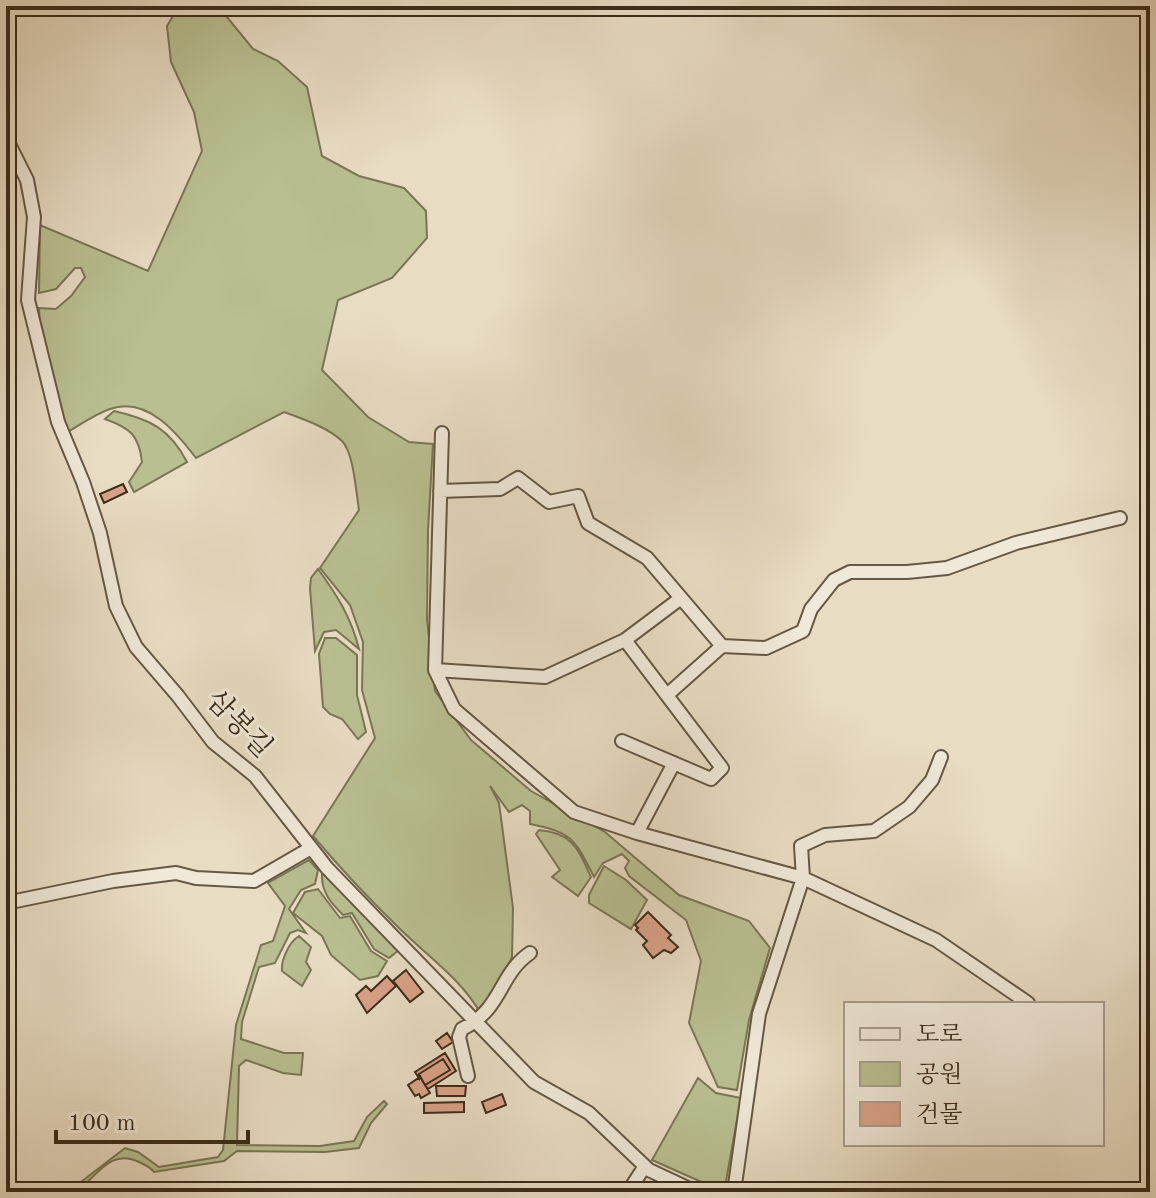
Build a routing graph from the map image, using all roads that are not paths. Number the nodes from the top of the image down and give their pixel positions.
1 (6, 138) edge
2 (442, 433) dead end
3 (440, 491) junction
4 (1120, 518) dead end
5 (681, 598) junction
6 (625, 640) junction
7 (722, 646) junction
8 (435, 670) junction
9 (667, 695) junction
10 (622, 741) dead end
11 (941, 757) dead end
12 (674, 763) junction
13 (637, 833) junction
14 (311, 848) junction
15 (803, 878) junction
16 (6, 903) edge
17 (530, 953) dead end
18 (1027, 1002) edge
19 (476, 1022) junction
20 (468, 1076) dead end
21 (645, 1166) junction
22 (628, 1192) edge
23 (696, 1192) edge
24 (734, 1192) edge

1 - 14 street, 삼봉길
2 - 3 street
3 - 5 street
3 - 8 street
4 - 7 street
5 - 6 street
5 - 7 street
6 - 8 street
6 - 9 street
7 - 9 street
8 - 13 street
9 - 12 street
10 - 12 street
11 - 15 street
12 - 13 street
13 - 15 street
14 - 16 street
14 - 19 street, 삼봉길
15 - 18 street
15 - 24 street
17 - 19 street
19 - 20 street
19 - 21 street, 삼봉길
21 - 22 street
21 - 23 street, 삼봉길

